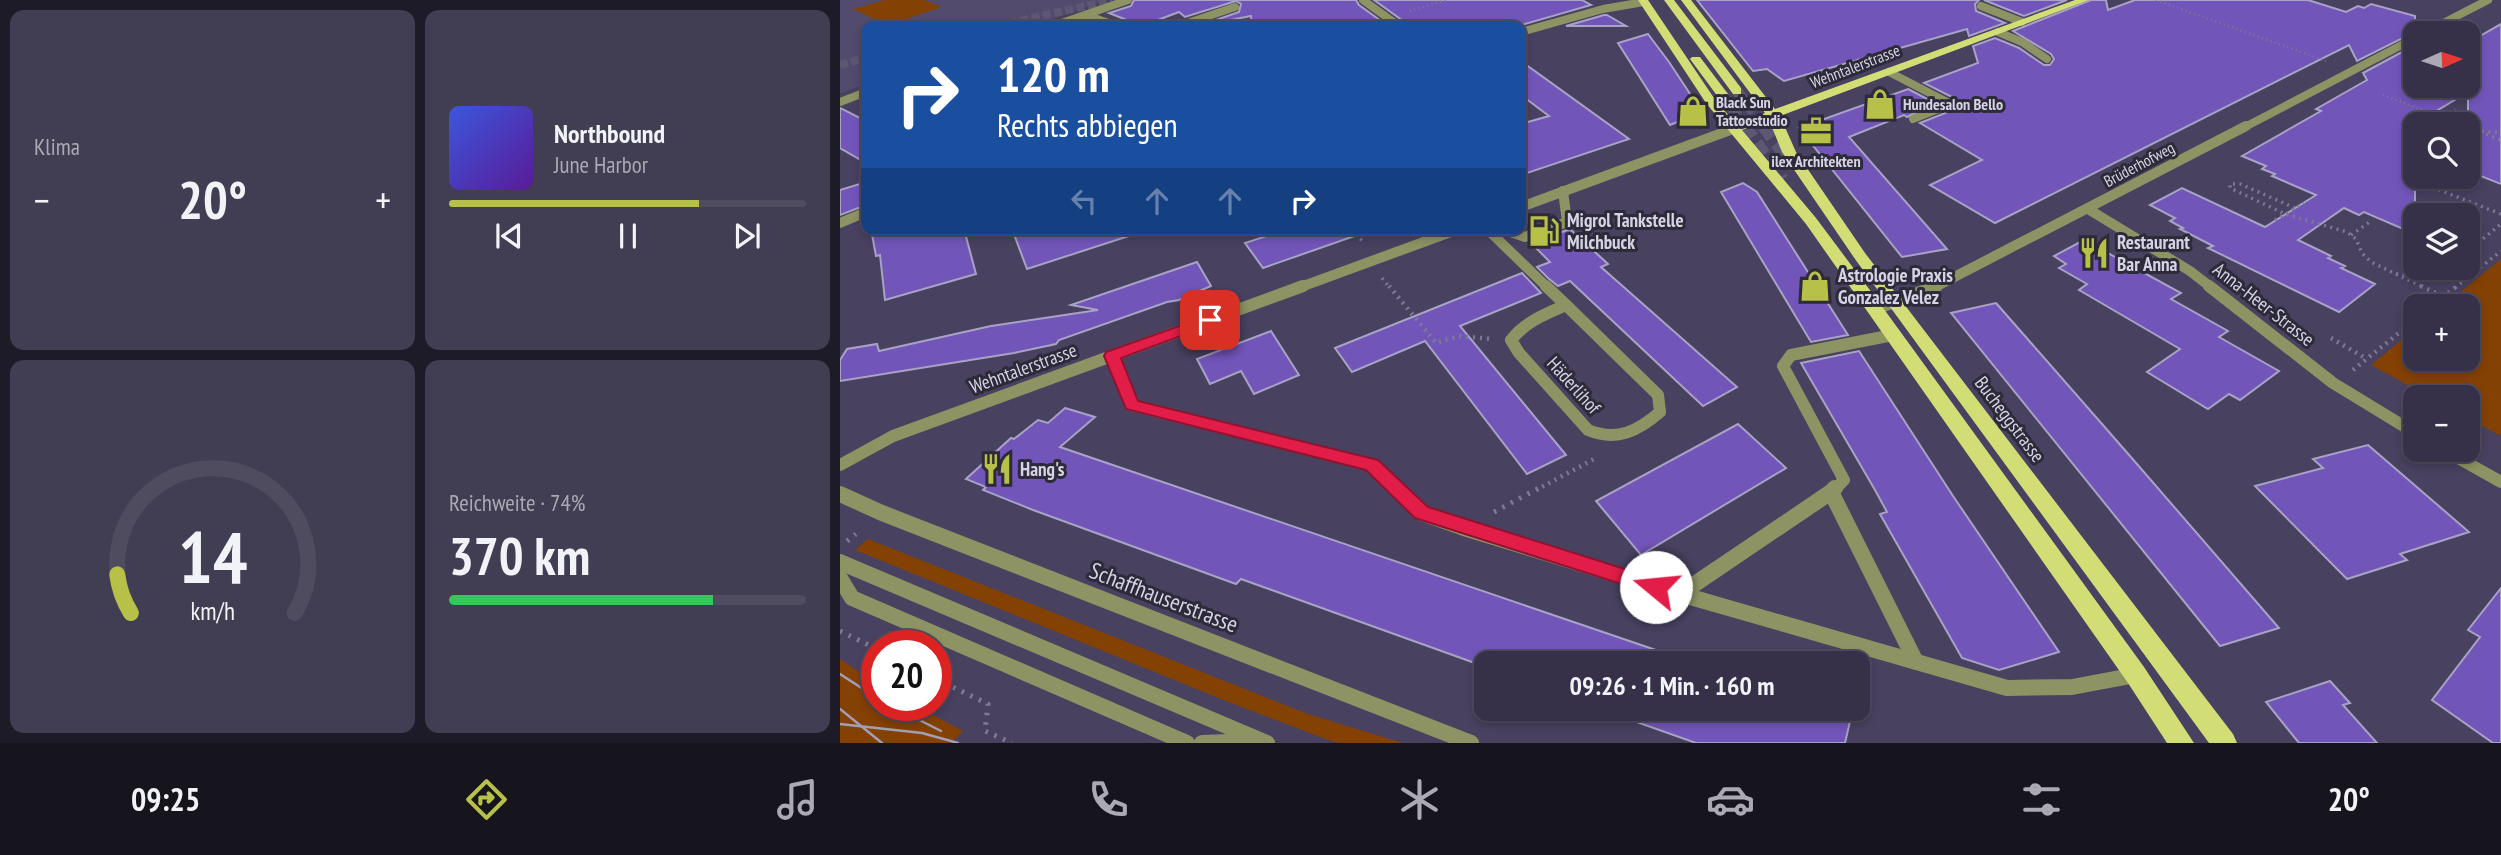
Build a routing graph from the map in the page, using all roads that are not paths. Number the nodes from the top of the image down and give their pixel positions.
1 (1128, 0) edge
2 (1363, 0) edge
3 (1669, 0) edge
4 (1686, 0) edge
5 (2084, 0) edge
6 (2488, 0) edge
7 (1647, 1) edge
8 (1981, 6) dead end
9 (1235, 7) dead end
10 (1086, 15) junction
11 (1069, 21) edge
12 (1103, 21) edge
13 (1194, 21) edge
14 (1392, 21) edge
15 (2447, 21) edge
16 (2022, 22) junction
17 (1526, 31) edge
18 (1998, 32) junction
19 (2403, 44) edge
20 (2047, 59) dead end
21 (1889, 72) junction
22 (1737, 91) tunnel mouth
23 (861, 94) edge
24 (1722, 94) tunnel mouth
25 (840, 102) edge
26 (1773, 115) junction
27 (1913, 119) dead end
28 (1732, 129) junction
29 (1563, 191) junction
30 (1526, 205) edge
31 (2088, 209) junction
32 (861, 214) edge
33 (840, 223) edge
34 (1443, 235) edge
35 (1493, 235) edge
36 (1519, 235) edge
37 (1896, 304) junction
38 (1566, 305) junction
39 (1875, 309) junction
40 (1894, 335) junction
41 (1112, 356) junction
42 (2403, 426) edge
43 (2465, 462) edge
44 (840, 465) edge
45 (2501, 482) edge
46 (1831, 492) junction
47 (840, 494) edge
48 (840, 562) edge
49 (840, 578) edge
50 (1680, 594) junction
51 (1916, 662) junction
52 (2136, 675) junction
53 (1264, 742) edge
54 (1187, 743) edge
55 (1202, 743) edge
56 (1471, 743) edge
57 (2181, 743) edge
58 (2224, 743) edge

1 - 10 street
2 - 14 street
3 - 22 main road
4 - 26 main road, Bucheggstrasse
5 - 16 main road, Wehntalerstrasse
6 - 15 street
7 - 17 street
7 - 24 main road
7 - 28 main road
8 - 16 street
9 - 13 street
10 - 11 street
10 - 12 street
16 - 18 main road, Wehntalerstrasse
18 - 20 street
18 - 21 main road, Wehntalerstrasse
19 - 31 street, Brüderhofweg
21 - 26 main road, Wehntalerstrasse
21 - 27 street
23 - 25 street
26 - 28 main road, Wehntalerstrasse
26 - 37 main road, Bucheggstrasse
28 - 29 street, Wehntalerstrasse
28 - 39 main road
29 - 30 street, Wehntalerstrasse
29 - 36 street
31 - 37 street, Brüderhofweg
31 - 42 street, Anna-Heer-Strasse
32 - 33 street
34 - 41 street, Wehntalerstrasse
35 - 38 street, Häderlihof
37 - 39 street, Brüderhofweg
37 - 58 main road, Bucheggstrasse
38 - 38 street, Häderlihof
39 - 40 main road
40 - 46 street
40 - 52 main road
41 - 44 street, Wehntalerstrasse
41 - 50 street
43 - 45 street
46 - 50 street
46 - 51 street
47 - 56 street, Schaffhauserstrasse
48 - 53 street
49 - 54 street
50 - 51 street
51 - 52 street
52 - 57 main road
53 - 55 street

